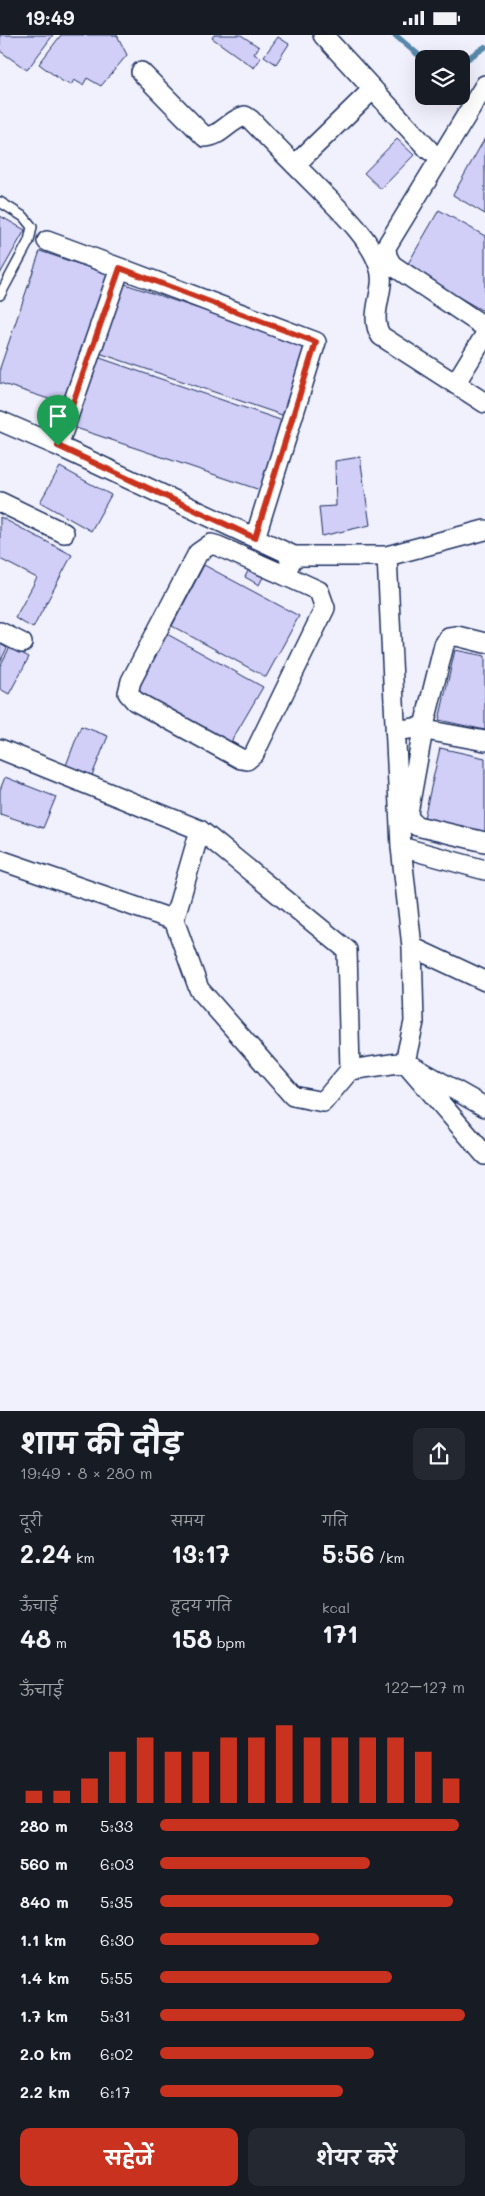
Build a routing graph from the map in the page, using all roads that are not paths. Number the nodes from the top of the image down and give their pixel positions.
1 (323, 35) edge
2 (141, 72) dead end
3 (485, 85) edge
4 (373, 89) junction
5 (430, 150) dead end
6 (295, 165) junction
7 (0, 202) edge
8 (48, 241) dead end
9 (120, 268) junction
10 (0, 295) edge
11 (485, 327) edge
12 (485, 335) edge
13 (455, 384) junction
14 (485, 403) edge
15 (0, 421) edge
16 (58, 446) junction
17 (0, 502) edge
18 (485, 530) edge
19 (64, 533) dead end
20 (255, 538) junction
21 (387, 556) junction
22 (294, 557) junction
23 (284, 575) junction
24 (0, 631) edge
25 (22, 643) dead end
26 (485, 643) edge
27 (423, 730) junction
28 (395, 731) junction
29 (485, 741) edge
30 (0, 749) edge
31 (200, 830) junction
32 (485, 842) edge
33 (401, 847) junction
34 (0, 860) edge
35 (485, 870) edge
36 (174, 920) junction
37 (412, 947) junction
38 (485, 981) edge
39 (405, 1062) junction
40 (350, 1070) junction
41 (485, 1107) edge
42 (485, 1155) edge

1 - 4 street
2 - 6 street
3 - 11 street
4 - 5 street
4 - 6 street
6 - 13 street
7 - 10 lane
8 - 9 street
9 - 16 street
9 - 20 street
12 - 13 street
13 - 14 street
15 - 16 street
16 - 20 street
17 - 19 street
18 - 21 street
20 - 22 street
21 - 22 street
21 - 28 street
22 - 23 street
23 - 23 street
24 - 25 street
26 - 27 street
27 - 28 street
27 - 29 street
27 - 32 street
28 - 33 street
30 - 31 street
31 - 36 street
31 - 40 street
33 - 35 street
33 - 37 street
34 - 36 street
36 - 40 street
37 - 38 street
37 - 39 street
39 - 40 street
39 - 41 street
39 - 42 street

